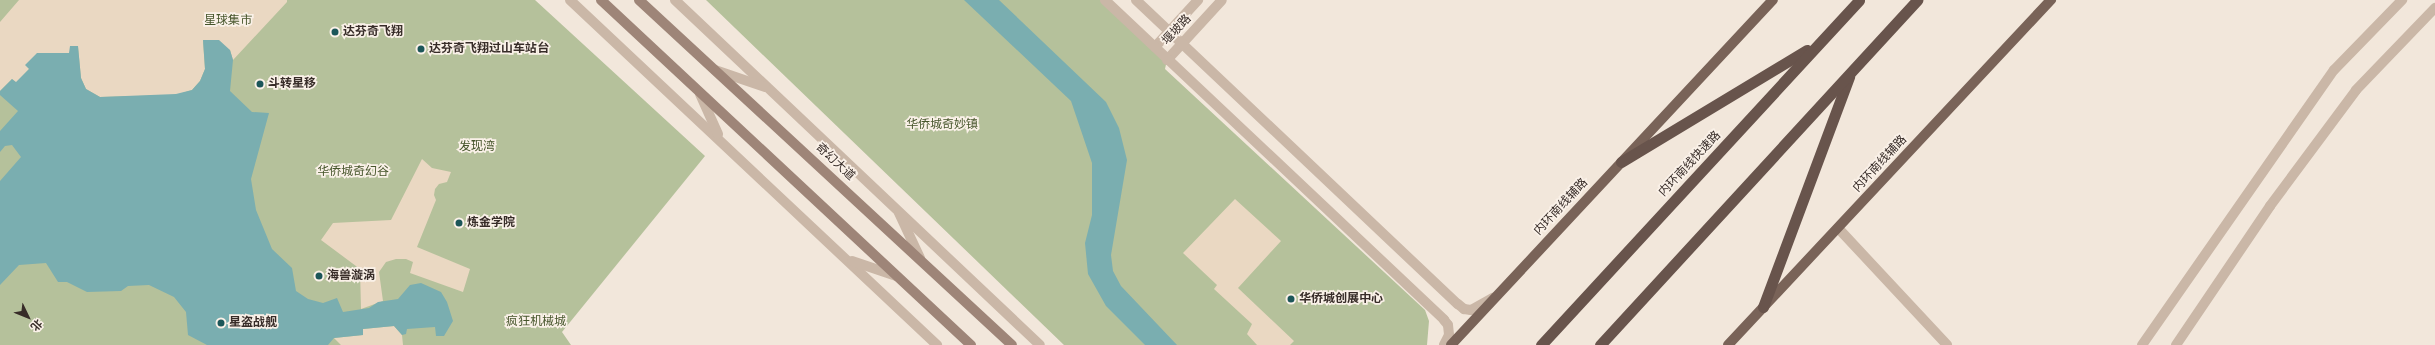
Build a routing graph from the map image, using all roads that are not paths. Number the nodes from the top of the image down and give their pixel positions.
1 (570, 0) edge
2 (602, 0) edge
3 (639, 0) edge
4 (675, 0) edge
5 (1105, 0) edge
6 (1136, 0) edge
7 (1198, 0) edge
8 (1222, 0) edge
9 (1773, 0) edge
10 (1859, 0) edge
11 (1917, 0) edge
12 (2051, 0) edge
13 (2402, 0) edge
14 (2435, 8) edge
15 (1169, 31) junction
16 (1182, 44) junction
17 (1818, 44) junction
18 (1155, 47) junction
19 (1167, 60) junction
20 (715, 70) junction
21 (1851, 71) junction
22 (769, 89) junction
23 (700, 94) junction
24 (720, 140) junction
25 (1621, 162) junction
26 (897, 208) junction
27 (1838, 228) junction
28 (920, 258) junction
29 (848, 260) junction
30 (896, 276) junction
31 (1496, 296) junction
32 (1764, 307) junction
33 (937, 345) edge
34 (971, 345) edge
35 (1012, 345) edge
36 (1040, 345) edge
37 (1444, 345) edge
38 (1451, 345) edge
39 (1541, 345) edge
40 (1600, 345) edge
41 (1728, 345) edge
42 (1947, 345) edge
43 (2142, 345) edge
44 (2176, 345) edge

1 - 24 street
2 - 23 main road
3 - 20 main road, 奇幻大道
4 - 22 street
5 - 18 street
6 - 15 street
7 - 15 street, 堰坡路
8 - 16 street, 堰坡路
9 - 25 main road, 内环南线辅路
10 - 17 highway, 内环南线快速路
11 - 21 highway
12 - 27 main road, 内环南线辅路
13 - 43 street
14 - 44 street
15 - 16 street
15 - 18 street, 堰坡路
16 - 19 street, 堰坡路
16 - 31 street
17 - 25 highway
17 - 39 highway, 内环南线快速路
18 - 19 street
19 - 37 street
20 - 22 street
20 - 28 main road, 奇幻大道
21 - 32 highway
21 - 40 highway
22 - 26 street
23 - 24 street
23 - 30 main road
24 - 29 street
25 - 31 main road, 内环南线辅路
26 - 28 street
26 - 36 street
27 - 32 main road, 内环南线辅路
27 - 42 street
28 - 35 main road, 奇幻大道
29 - 30 street
29 - 33 street
30 - 34 main road
31 - 38 main road, 内环南线辅路
32 - 41 main road, 内环南线辅路

